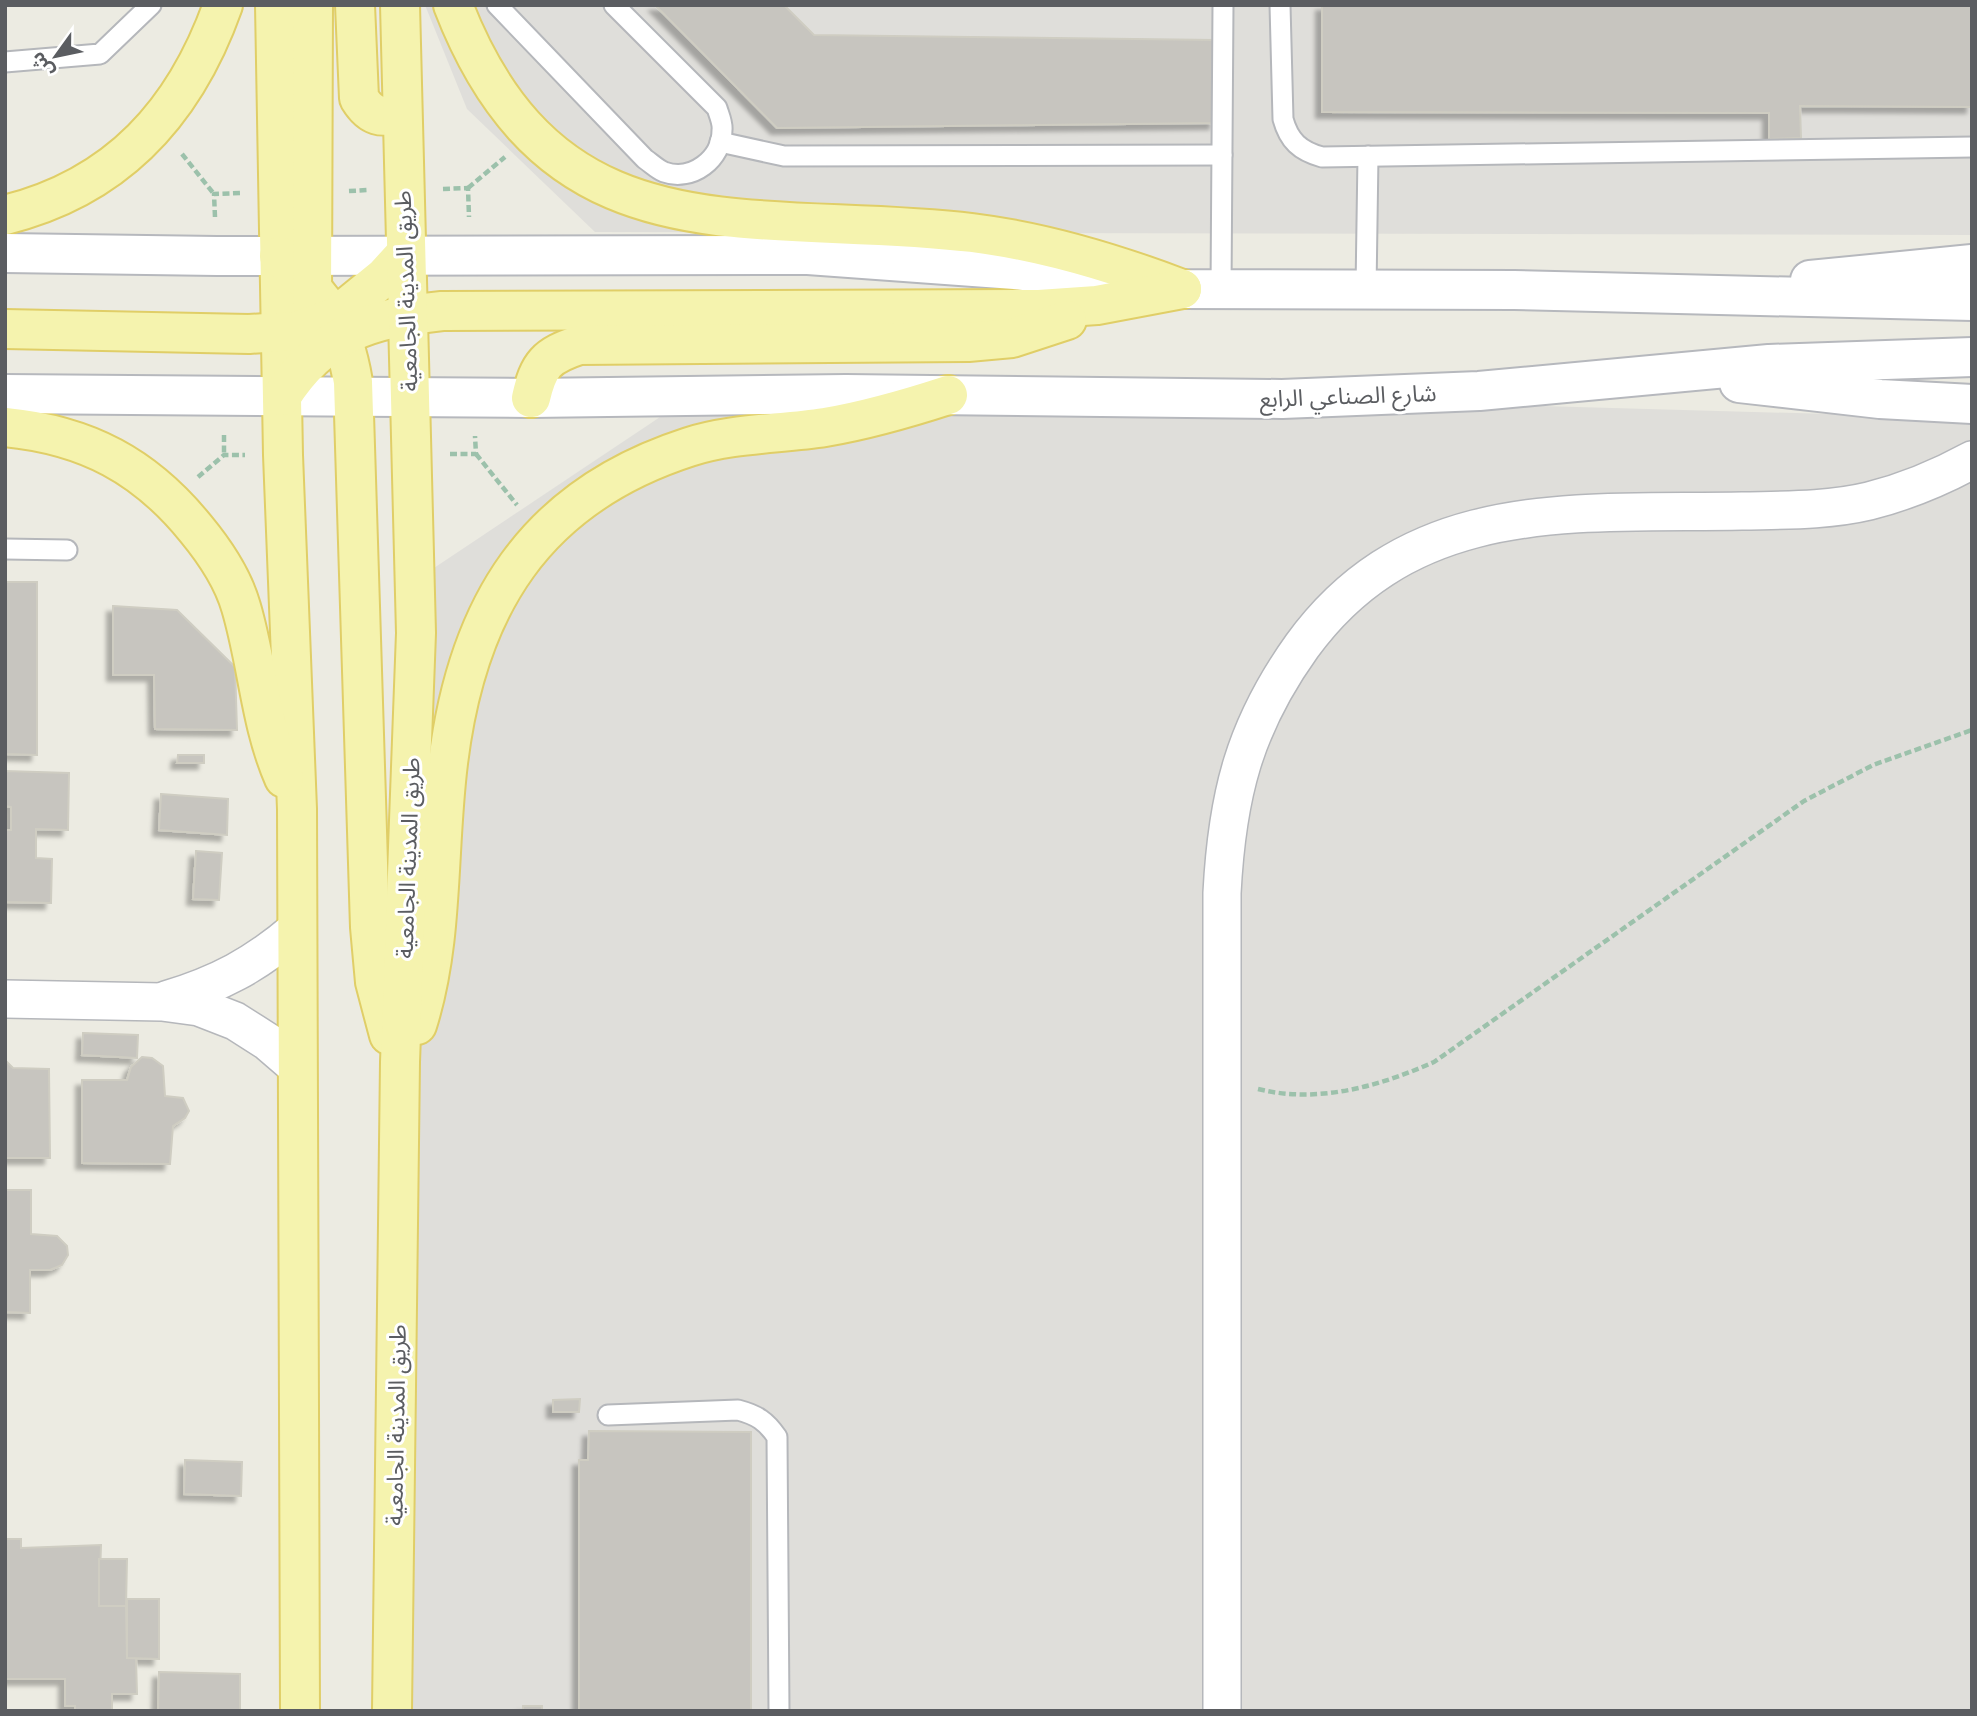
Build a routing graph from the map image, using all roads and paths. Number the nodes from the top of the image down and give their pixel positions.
1 (152, 5) edge
2 (223, 5) edge
3 (275, 5) edge
4 (313, 5) edge
5 (355, 5) edge
6 (400, 5) edge
7 (453, 5) edge
8 (497, 5) edge
9 (614, 5) edge
10 (1223, 5) edge
11 (1280, 5) edge
12 (5, 62) edge
13 (401, 111) junction
14 (159, 125) junction
15 (533, 134) junction
16 (720, 142) junction
17 (1972, 147) edge
18 (1222, 155) junction
19 (1368, 156) junction
20 (468, 188) dead end
21 (215, 194) dead end
22 (5, 215) edge
23 (5, 253) edge
24 (405, 254) junction
25 (1972, 264) edge
26 (301, 265) junction
27 (1182, 289) junction
28 (1221, 289) junction
29 (1366, 289) junction
30 (1708, 296) junction
31 (1972, 301) edge
32 (1097, 305) junction
33 (407, 315) junction
34 (5, 329) edge
35 (281, 333) junction
36 (338, 347) junction
37 (1972, 357) edge
38 (1668, 373) junction
39 (5, 394) edge
40 (948, 395) junction
41 (282, 396) junction
42 (409, 397) junction
43 (531, 398) junction
44 (1972, 404) edge
45 (5, 427) edge
46 (476, 454) dead end
47 (1972, 460) edge
48 (543, 536) junction
49 (5, 549) edge
50 (66, 550) dead end
51 (1972, 730) edge
52 (297, 809) junction
53 (297, 929) junction
54 (5, 999) edge
55 (162, 1002) junction
56 (400, 1062) junction
57 (297, 1067) junction
58 (1223, 1080) junction
59 (608, 1415) dead end
60 (300, 1711) edge
61 (392, 1711) edge
62 (779, 1711) edge
63 (1222, 1711) edge

1 - 12 lane
2 - 14 main road
3 - 26 main road
4 - 26 main road
5 - 13 main road
6 - 13 main road, طريق المدينة الجامعية
7 - 15 main road
8 - 16 lane
9 - 16 lane
10 - 18 lane
11 - 19 lane
13 - 24 main road, طريق المدينة الجامعية
14 - 21 path
14 - 22 main road
15 - 20 path
15 - 27 main road
16 - 18 lane
17 - 19 lane
18 - 28 lane
19 - 29 lane
23 - 26 main road
24 - 26 main road
24 - 27 main road
24 - 33 main road, طريق المدينة الجامعية
24 - 36 main road
25 - 30 main road
26 - 35 main road
26 - 36 main road
27 - 28 main road
27 - 32 main road
28 - 29 main road
29 - 30 main road
30 - 31 main road
32 - 33 main road
32 - 43 main road
33 - 36 main road
33 - 42 main road, طريق المدينة الجامعية
34 - 35 main road
35 - 36 main road
35 - 41 main road
36 - 41 main road
36 - 41 main road
36 - 42 main road
36 - 56 main road
37 - 38 main road, شارع الصناعي الرابع
38 - 40 main road, شارع الصناعي الرابع
38 - 44 main road
39 - 41 main road
40 - 43 main road, شارع الصناعي الرابع
40 - 48 main road
41 - 52 main road
42 - 43 main road, شارع الصناعي الرابع
42 - 56 main road, طريق المدينة الجامعية
45 - 52 main road
46 - 48 path
47 - 58 street
48 - 56 main road
49 - 50 lane
51 - 58 path
52 - 53 main road
53 - 55 street
53 - 57 main road
54 - 55 street
55 - 57 street
56 - 61 main road, طريق المدينة الجامعية
57 - 60 main road
58 - 63 street
59 - 62 lane

